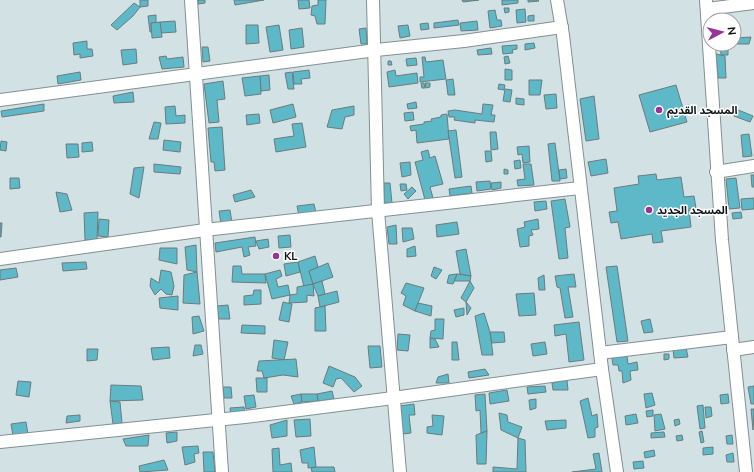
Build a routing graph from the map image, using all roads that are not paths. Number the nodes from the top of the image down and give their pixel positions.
1 (191, 0) edge
2 (373, 0) edge
3 (557, 0) edge
4 (754, 3) edge
5 (706, 5) edge
6 (562, 27) junction
7 (376, 50) junction
8 (196, 74) junction
9 (0, 100) edge
10 (754, 166) edge
11 (716, 172) junction
12 (580, 188) junction
13 (378, 211) junction
14 (205, 230) junction
15 (0, 259) edge
16 (732, 337) junction
17 (754, 347) edge
18 (733, 350) junction
19 (600, 353) junction
20 (602, 369) junction
21 (393, 398) junction
22 (219, 420) junction
23 (0, 442) edge
24 (222, 472) edge
25 (400, 472) edge
26 (617, 472) edge
27 (746, 472) edge

1 - 8 street
2 - 7 street
3 - 6 street
4 - 5 street
5 - 11 street
6 - 7 street
6 - 12 street
7 - 8 street
7 - 13 street
8 - 9 street
8 - 14 street
10 - 11 street
11 - 16 street
12 - 13 street
12 - 19 street
13 - 14 street
13 - 21 street
14 - 15 street
14 - 22 street
16 - 18 street
16 - 19 street
17 - 18 street
18 - 27 street
19 - 20 street
20 - 21 street
20 - 26 street
21 - 22 street
21 - 25 street
22 - 23 street
22 - 24 street

